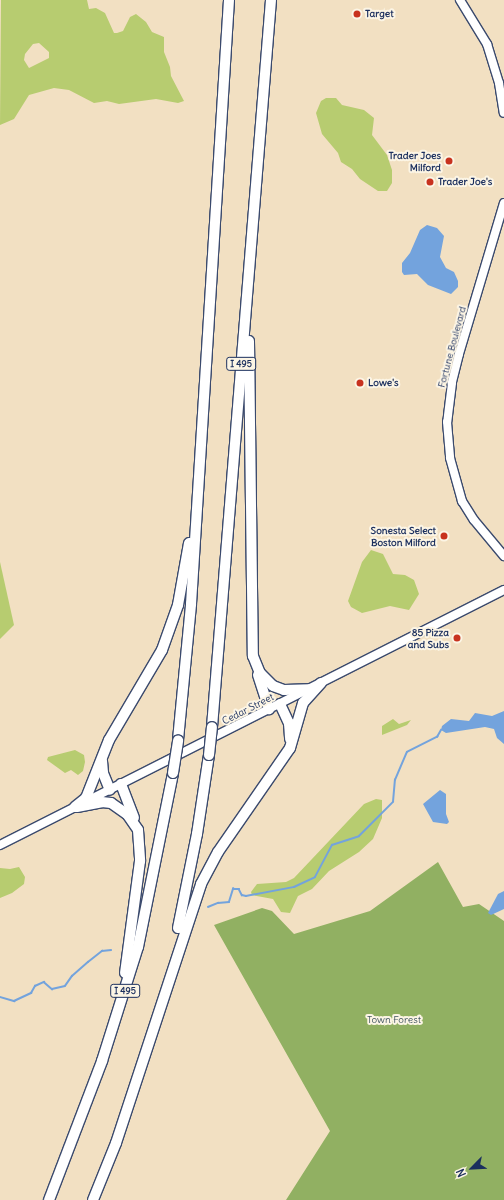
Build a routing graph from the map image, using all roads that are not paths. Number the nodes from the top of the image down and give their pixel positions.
1 (229, 0) edge
2 (270, 0) edge
3 (460, 0) edge
4 (504, 113) edge
5 (504, 203) edge
6 (249, 266) junction
7 (199, 489) junction
8 (497, 548) junction
9 (504, 556) edge
10 (504, 565) edge
11 (503, 589) edge
12 (255, 666) junction
13 (321, 683) junction
14 (309, 689) junction
15 (280, 704) junction
16 (269, 709) junction
17 (285, 754) junction
18 (102, 755) junction
19 (121, 784) junction
20 (110, 790) junction
21 (75, 807) junction
22 (137, 827) junction
23 (0, 845) edge
24 (157, 1012) junction
25 (118, 1014) junction
26 (49, 1200) edge
27 (93, 1200) edge

1 - 7 highway, I 495
2 - 6 highway, I 495
3 - 4 main road
5 - 8 main road, Fortune Boulevard
6 - 12 highway
6 - 24 highway, I 495, bridge
7 - 18 highway
7 - 25 highway, I 495, bridge
8 - 9 main road, Fortune Boulevard
8 - 10 main road
11 - 13 main road, Cedar Street
12 - 14 highway
12 - 16 highway
13 - 14 main road, Cedar Street
13 - 17 highway
14 - 15 main road, Cedar Street
15 - 16 main road, Cedar Street
15 - 17 highway
16 - 19 main road, Cedar Street
17 - 24 highway
18 - 20 highway
18 - 21 highway
19 - 20 main road, Cedar Street
19 - 22 highway
20 - 21 main road, Cedar Street
21 - 22 highway
21 - 23 main road, Cedar Street
22 - 25 highway
24 - 27 highway, I 495
25 - 26 highway, I 495

